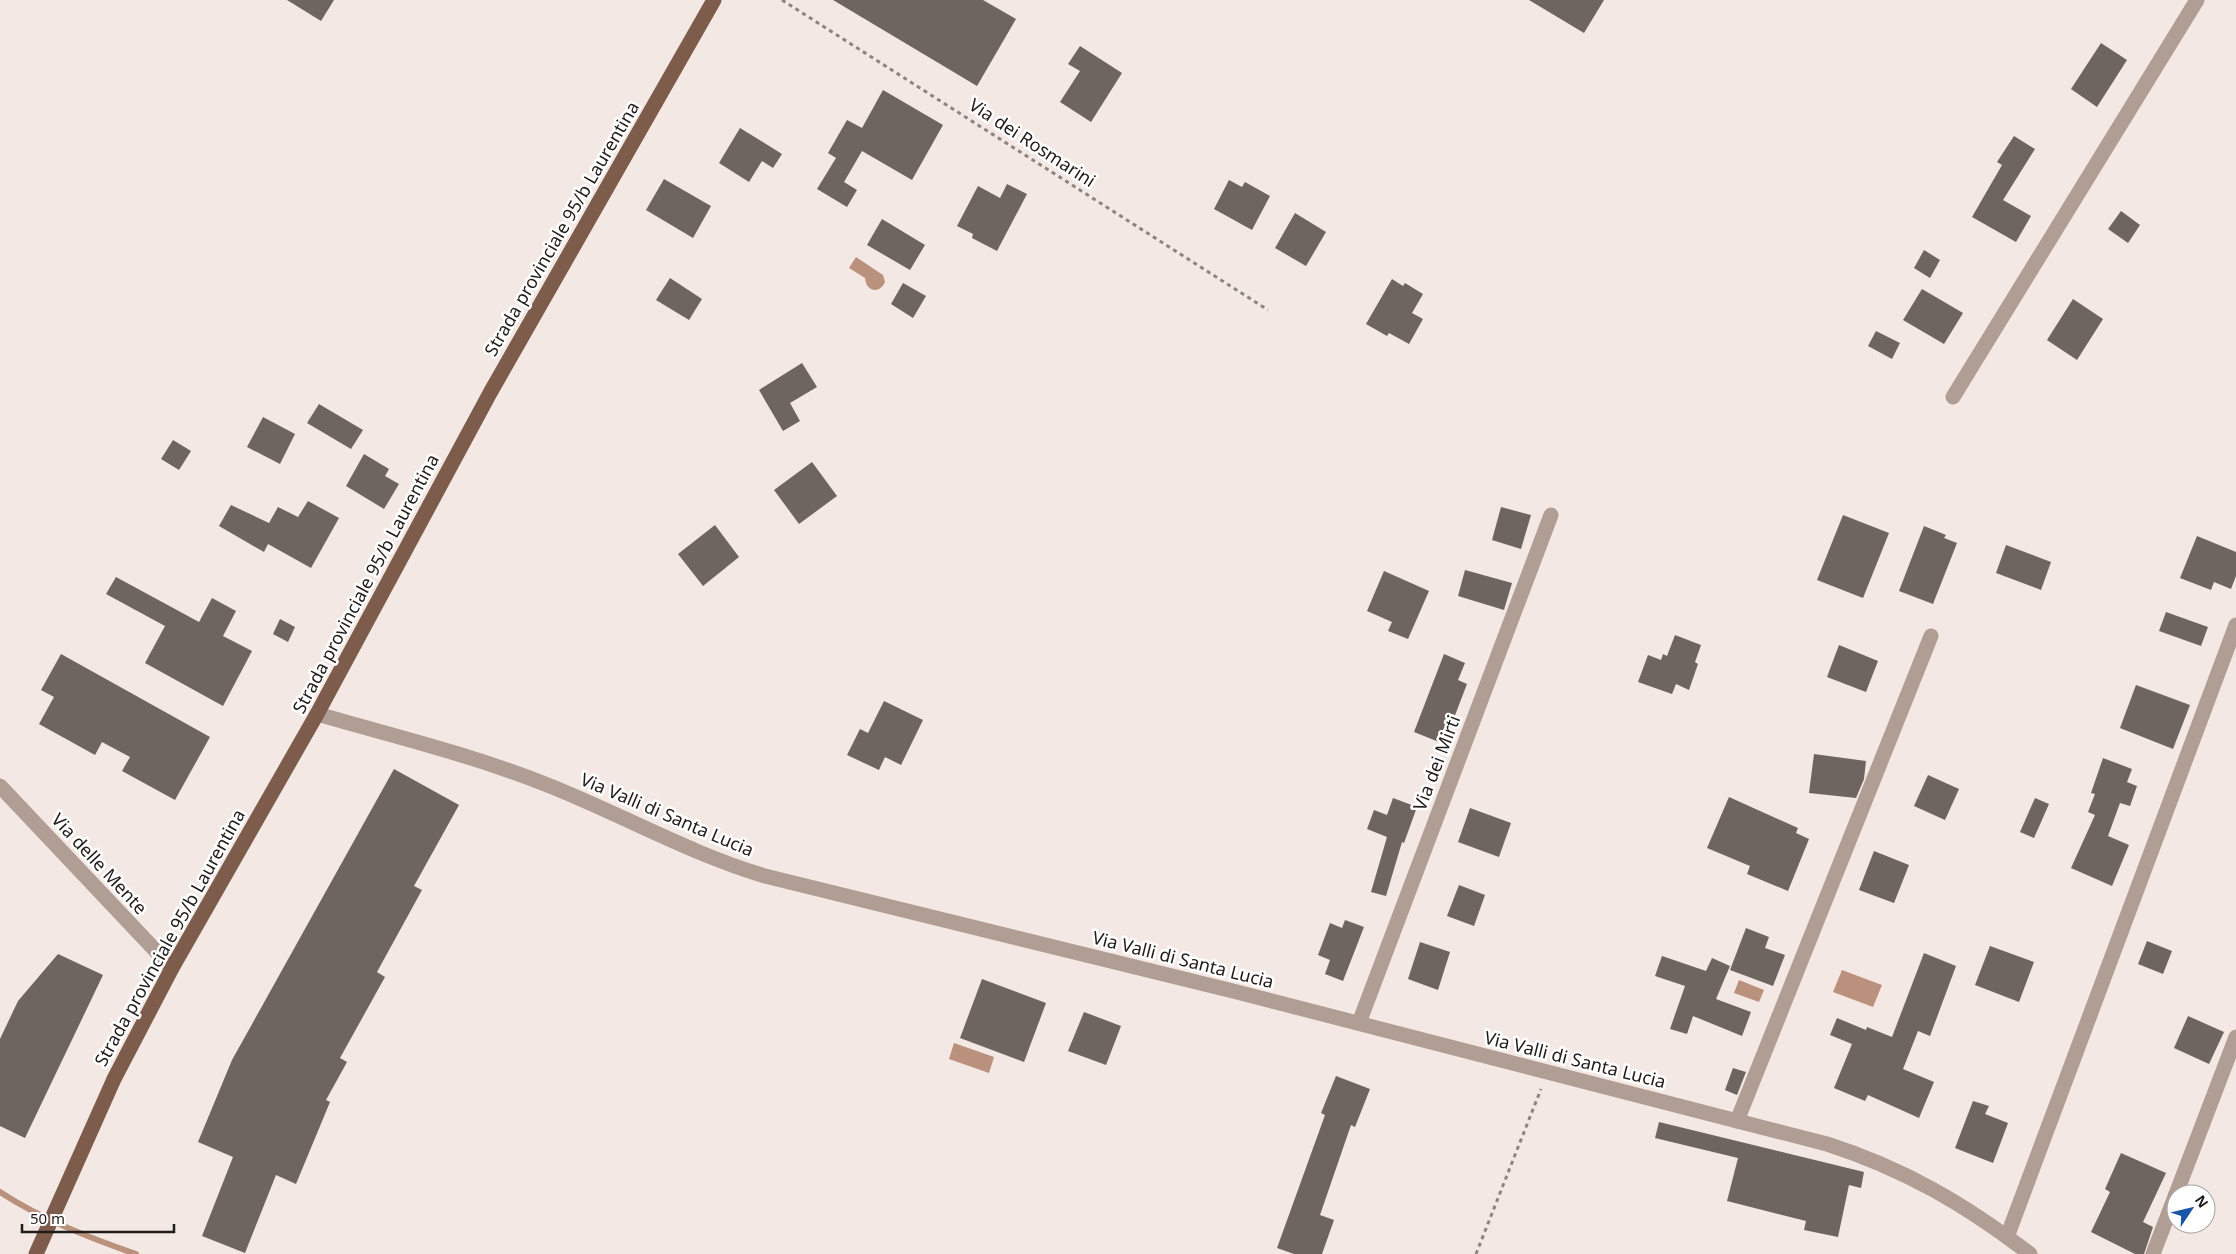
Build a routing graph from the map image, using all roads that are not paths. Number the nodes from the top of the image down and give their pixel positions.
1 (714, 0) edge
2 (2197, 0) edge
3 (1953, 397) dead end
4 (1551, 515) dead end
5 (2236, 625) edge
6 (1932, 636) dead end
7 (317, 714) junction
8 (0, 786) edge
9 (172, 968) junction
10 (1359, 1023) junction
11 (2236, 1037) edge
12 (1737, 1121) junction
13 (2180, 1184) edge
14 (2166, 1220) edge
15 (2007, 1237) junction
16 (36, 1254) edge
17 (2030, 1254) edge
18 (2153, 1254) edge

1 - 7 main road, Strada provinciale 95/b Laurentina
2 - 3 street
4 - 10 street, Via dei Mirti
5 - 15 street
6 - 12 street
7 - 9 main road, Strada provinciale 95/b Laurentina
7 - 10 street, Via Valli di Santa Lucia
8 - 9 street, Via delle Mente
9 - 16 main road, Strada provinciale 95/b Laurentina
10 - 12 street, Via Valli di Santa Lucia
11 - 13 street
12 - 15 street, Via Valli di Santa Lucia
14 - 18 street
15 - 17 street, Via Valli di Santa Lucia

